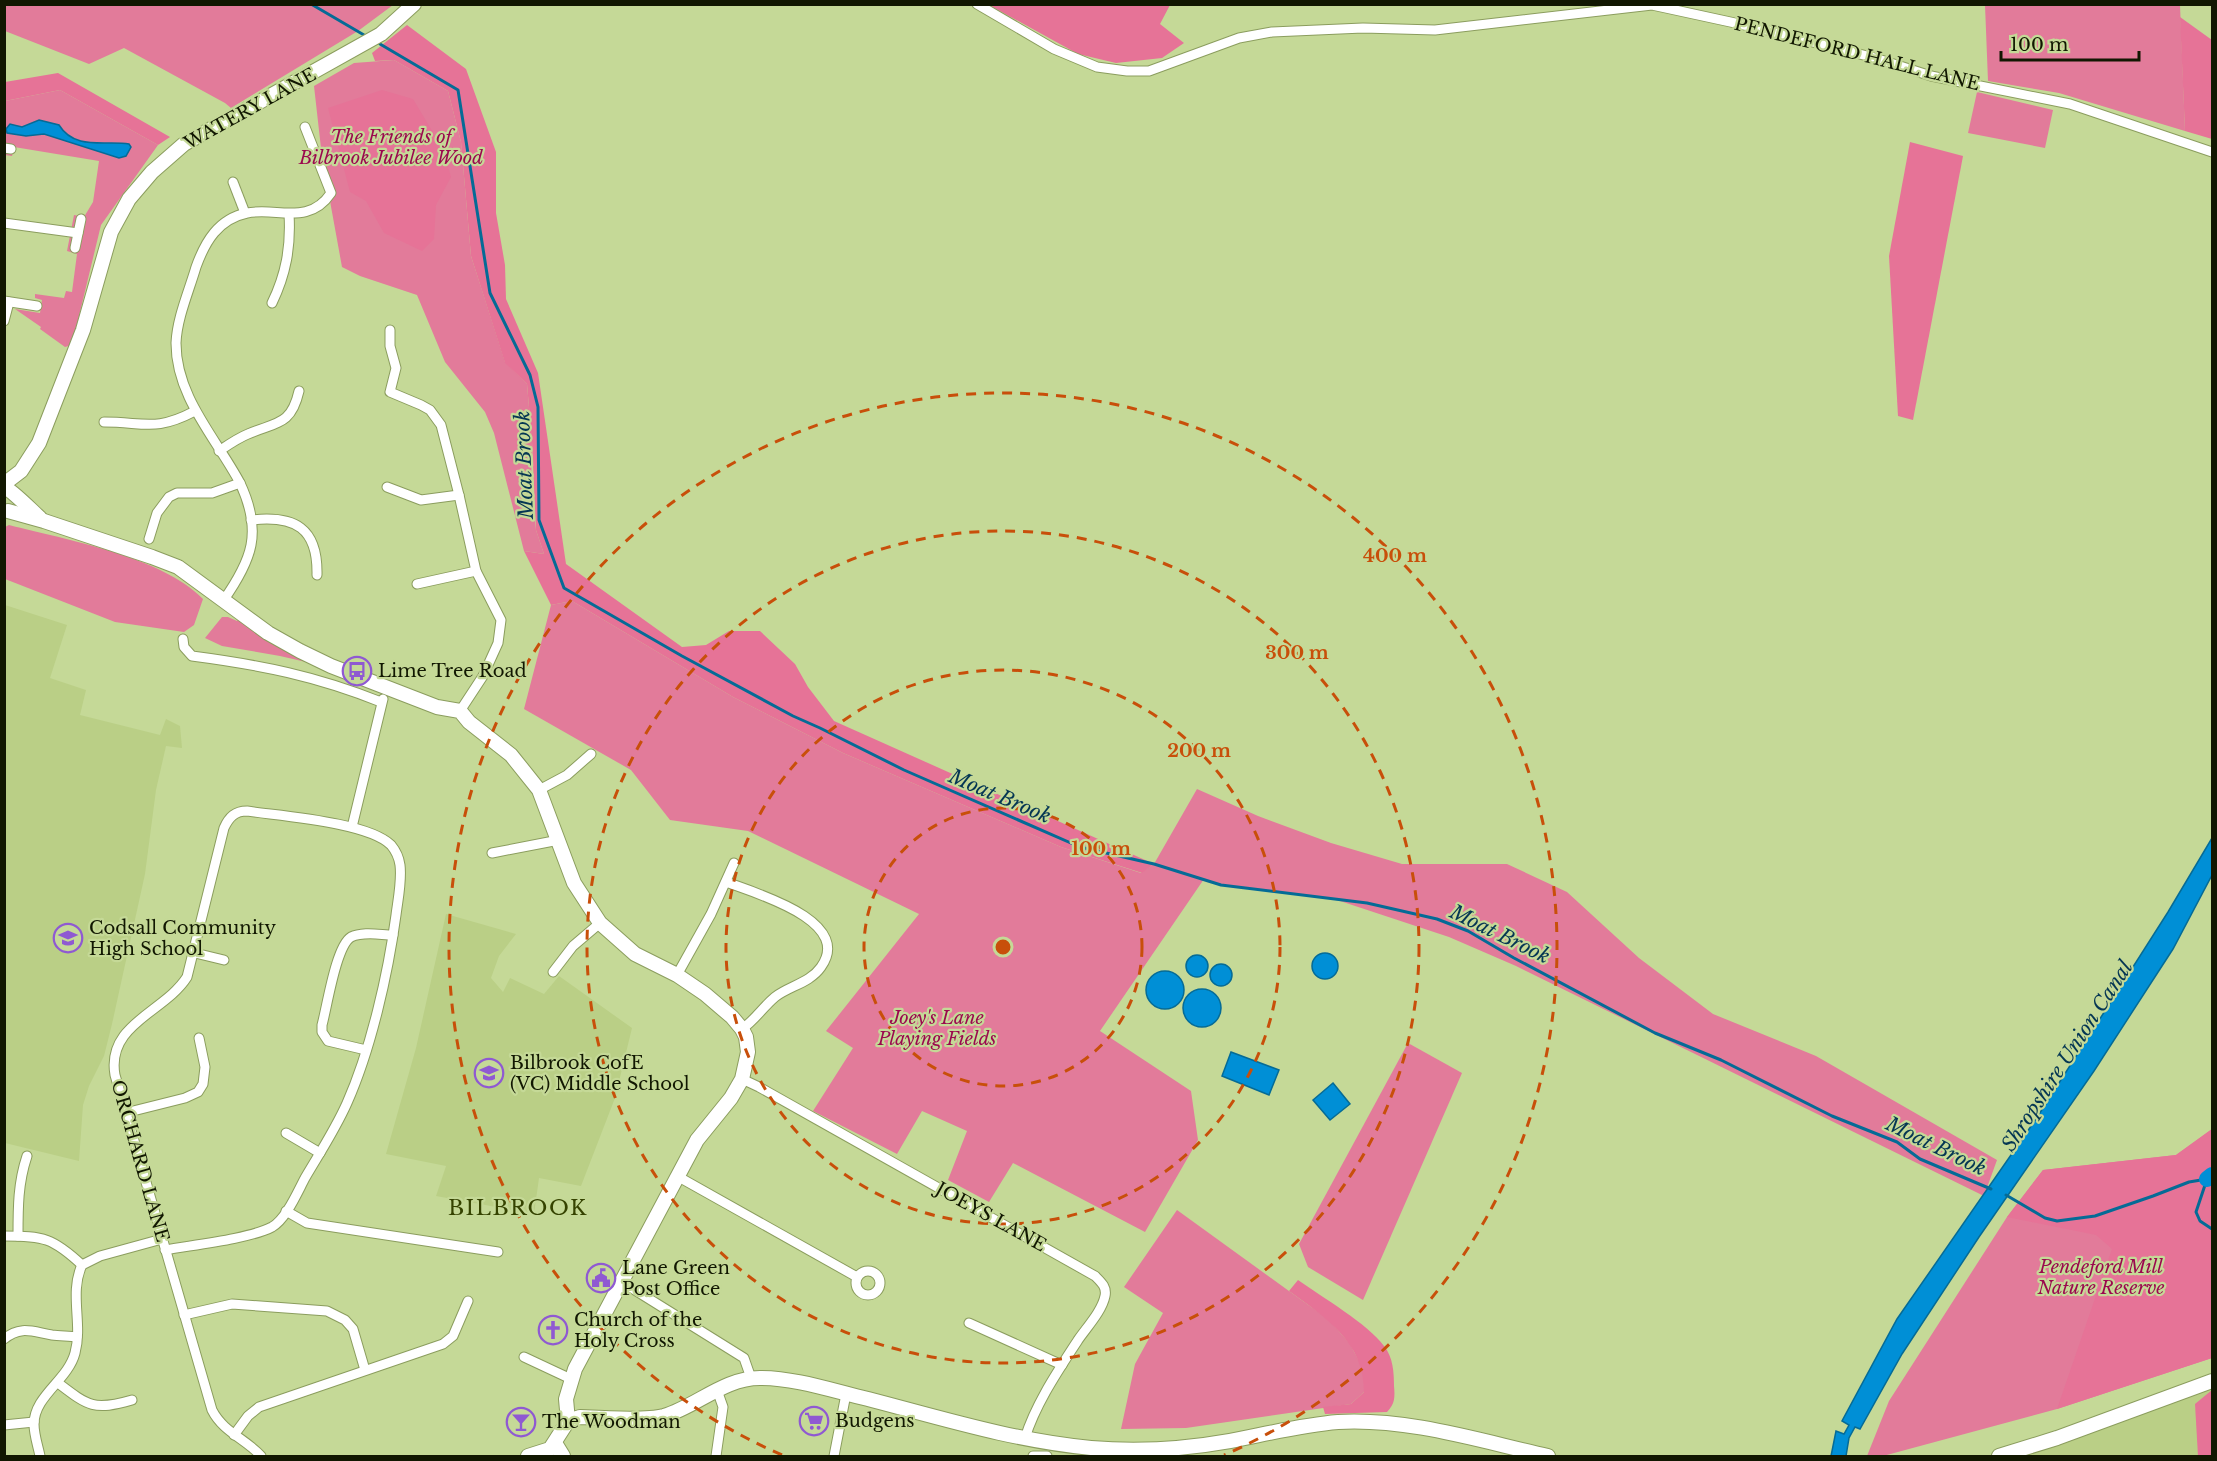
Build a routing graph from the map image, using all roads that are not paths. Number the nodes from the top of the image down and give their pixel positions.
1 (414, 4) edge
2 (977, 4) edge
3 (305, 126) dead end
4 (2212, 152) edge
5 (233, 182) dead end
6 (245, 213) junction
7 (289, 214) junction
8 (81, 219) dead end
9 (4, 223) edge
10 (78, 233) junction
11 (75, 248) dead end
12 (7, 301) edge
13 (272, 303) dead end
14 (37, 306) dead end
15 (4, 321) edge
16 (390, 330) dead end
17 (299, 391) dead end
18 (195, 411) junction
19 (104, 422) dead end
20 (219, 451) junction
21 (240, 483) junction
22 (387, 487) dead end
23 (9, 490) edge
24 (459, 495) junction
25 (6, 512) edge
26 (251, 519) junction
27 (44, 521) junction
28 (149, 539) dead end
29 (476, 571) junction
30 (317, 575) dead end
31 (417, 584) dead end
32 (223, 601) junction
33 (183, 639) dead end
34 (387, 686) junction
35 (381, 702) junction
36 (459, 711) junction
37 (591, 754) dead end
38 (539, 790) junction
39 (352, 828) junction
40 (559, 840) junction
41 (492, 853) dead end
42 (734, 862) dead end
43 (726, 882) junction
44 (600, 923) junction
45 (393, 936) junction
46 (195, 953) junction
47 (224, 960) dead end
48 (553, 972) dead end
49 (677, 975) junction
50 (742, 1029) junction
51 (199, 1038) dead end
52 (366, 1050) junction
53 (742, 1079) junction
54 (125, 1113) junction
55 (286, 1133) dead end
56 (320, 1153) junction
57 (27, 1156) dead end
58 (677, 1176) junction
59 (286, 1211) junction
60 (4, 1236) edge
61 (18, 1236) junction
62 (162, 1239) junction
63 (165, 1250) junction
64 (498, 1252) dead end
65 (82, 1265) junction
66 (858, 1277) dead end
67 (622, 1282) junction
68 (468, 1300) dead end
69 (184, 1315) junction
70 (969, 1323) dead end
71 (77, 1337) junction
72 (4, 1339) edge
73 (524, 1358) dead end
74 (1062, 1365) junction
75 (365, 1370) junction
76 (751, 1378) junction
77 (571, 1379) junction
78 (2212, 1381) edge
79 (58, 1383) junction
80 (717, 1390) junction
81 (846, 1394) junction
82 (132, 1400) dead end
83 (568, 1421) junction
84 (34, 1422) junction
85 (4, 1425) edge
86 (234, 1435) junction
87 (1025, 1438) junction
88 (555, 1443) junction
89 (1180, 1452) edge
90 (1022, 1455) dead end
91 (40, 1456) edge
92 (261, 1456) edge
93 (528, 1456) edge
94 (563, 1456) edge
95 (716, 1456) edge
96 (834, 1456) edge
97 (1033, 1456) edge
98 (1047, 1456) edge
99 (1548, 1456) edge
100 (1999, 1456) edge

1 - 23 street, WATERY LANE
2 - 4 street, PENDEFORD HALL LANE
3 - 7 street
5 - 6 street
6 - 7 street
6 - 18 street
7 - 13 street
8 - 10 street
9 - 10 street
10 - 11 street
12 - 14 street
12 - 15 street
16 - 24 street
17 - 20 street
18 - 19 street
18 - 20 street
20 - 21 street
21 - 26 street
21 - 28 street
22 - 24 street
23 - 25 street, WATERY LANE
23 - 27 street
24 - 29 street
25 - 27 street
26 - 30 street
26 - 32 street
27 - 32 street
29 - 31 street
29 - 36 street
32 - 34 street
33 - 35 street
34 - 35 street
34 - 36 street
35 - 39 street
36 - 38 street
37 - 38 street
38 - 40 street
39 - 45 street
39 - 46 street, ORCHARD LANE
40 - 41 street
40 - 44 street
42 - 43 street
43 - 49 street
43 - 50 street
44 - 48 street
44 - 49 street
45 - 52 street
45 - 52 street
46 - 47 street
46 - 54 street, ORCHARD LANE
49 - 50 street
50 - 53 street
51 - 54 street
52 - 56 street
53 - 58 street
53 - 74 street, JOEYS LANE
54 - 62 street, ORCHARD LANE
55 - 56 street
56 - 59 street
57 - 61 street
58 - 66 street
58 - 67 street
59 - 63 street
59 - 64 street
60 - 61 street
61 - 65 street
62 - 63 street, ORCHARD LANE
62 - 65 street
63 - 69 street, ORCHARD LANE
65 - 71 street
67 - 76 street
67 - 77 street
68 - 75 street
69 - 75 street
69 - 86 street, ORCHARD LANE
70 - 74 street
71 - 72 street
71 - 79 street
73 - 77 street
74 - 87 street, JOEYS LANE
75 - 86 street
76 - 80 street
76 - 81 street
77 - 83 street
78 - 100 street
79 - 82 street
79 - 84 street
80 - 83 street
80 - 95 street
81 - 87 street
81 - 96 street
83 - 88 street
84 - 85 street
84 - 91 street
86 - 92 street, ORCHARD LANE
87 - 89 street
88 - 93 street
88 - 94 street
89 - 99 street
90 - 97 street
97 - 98 street

